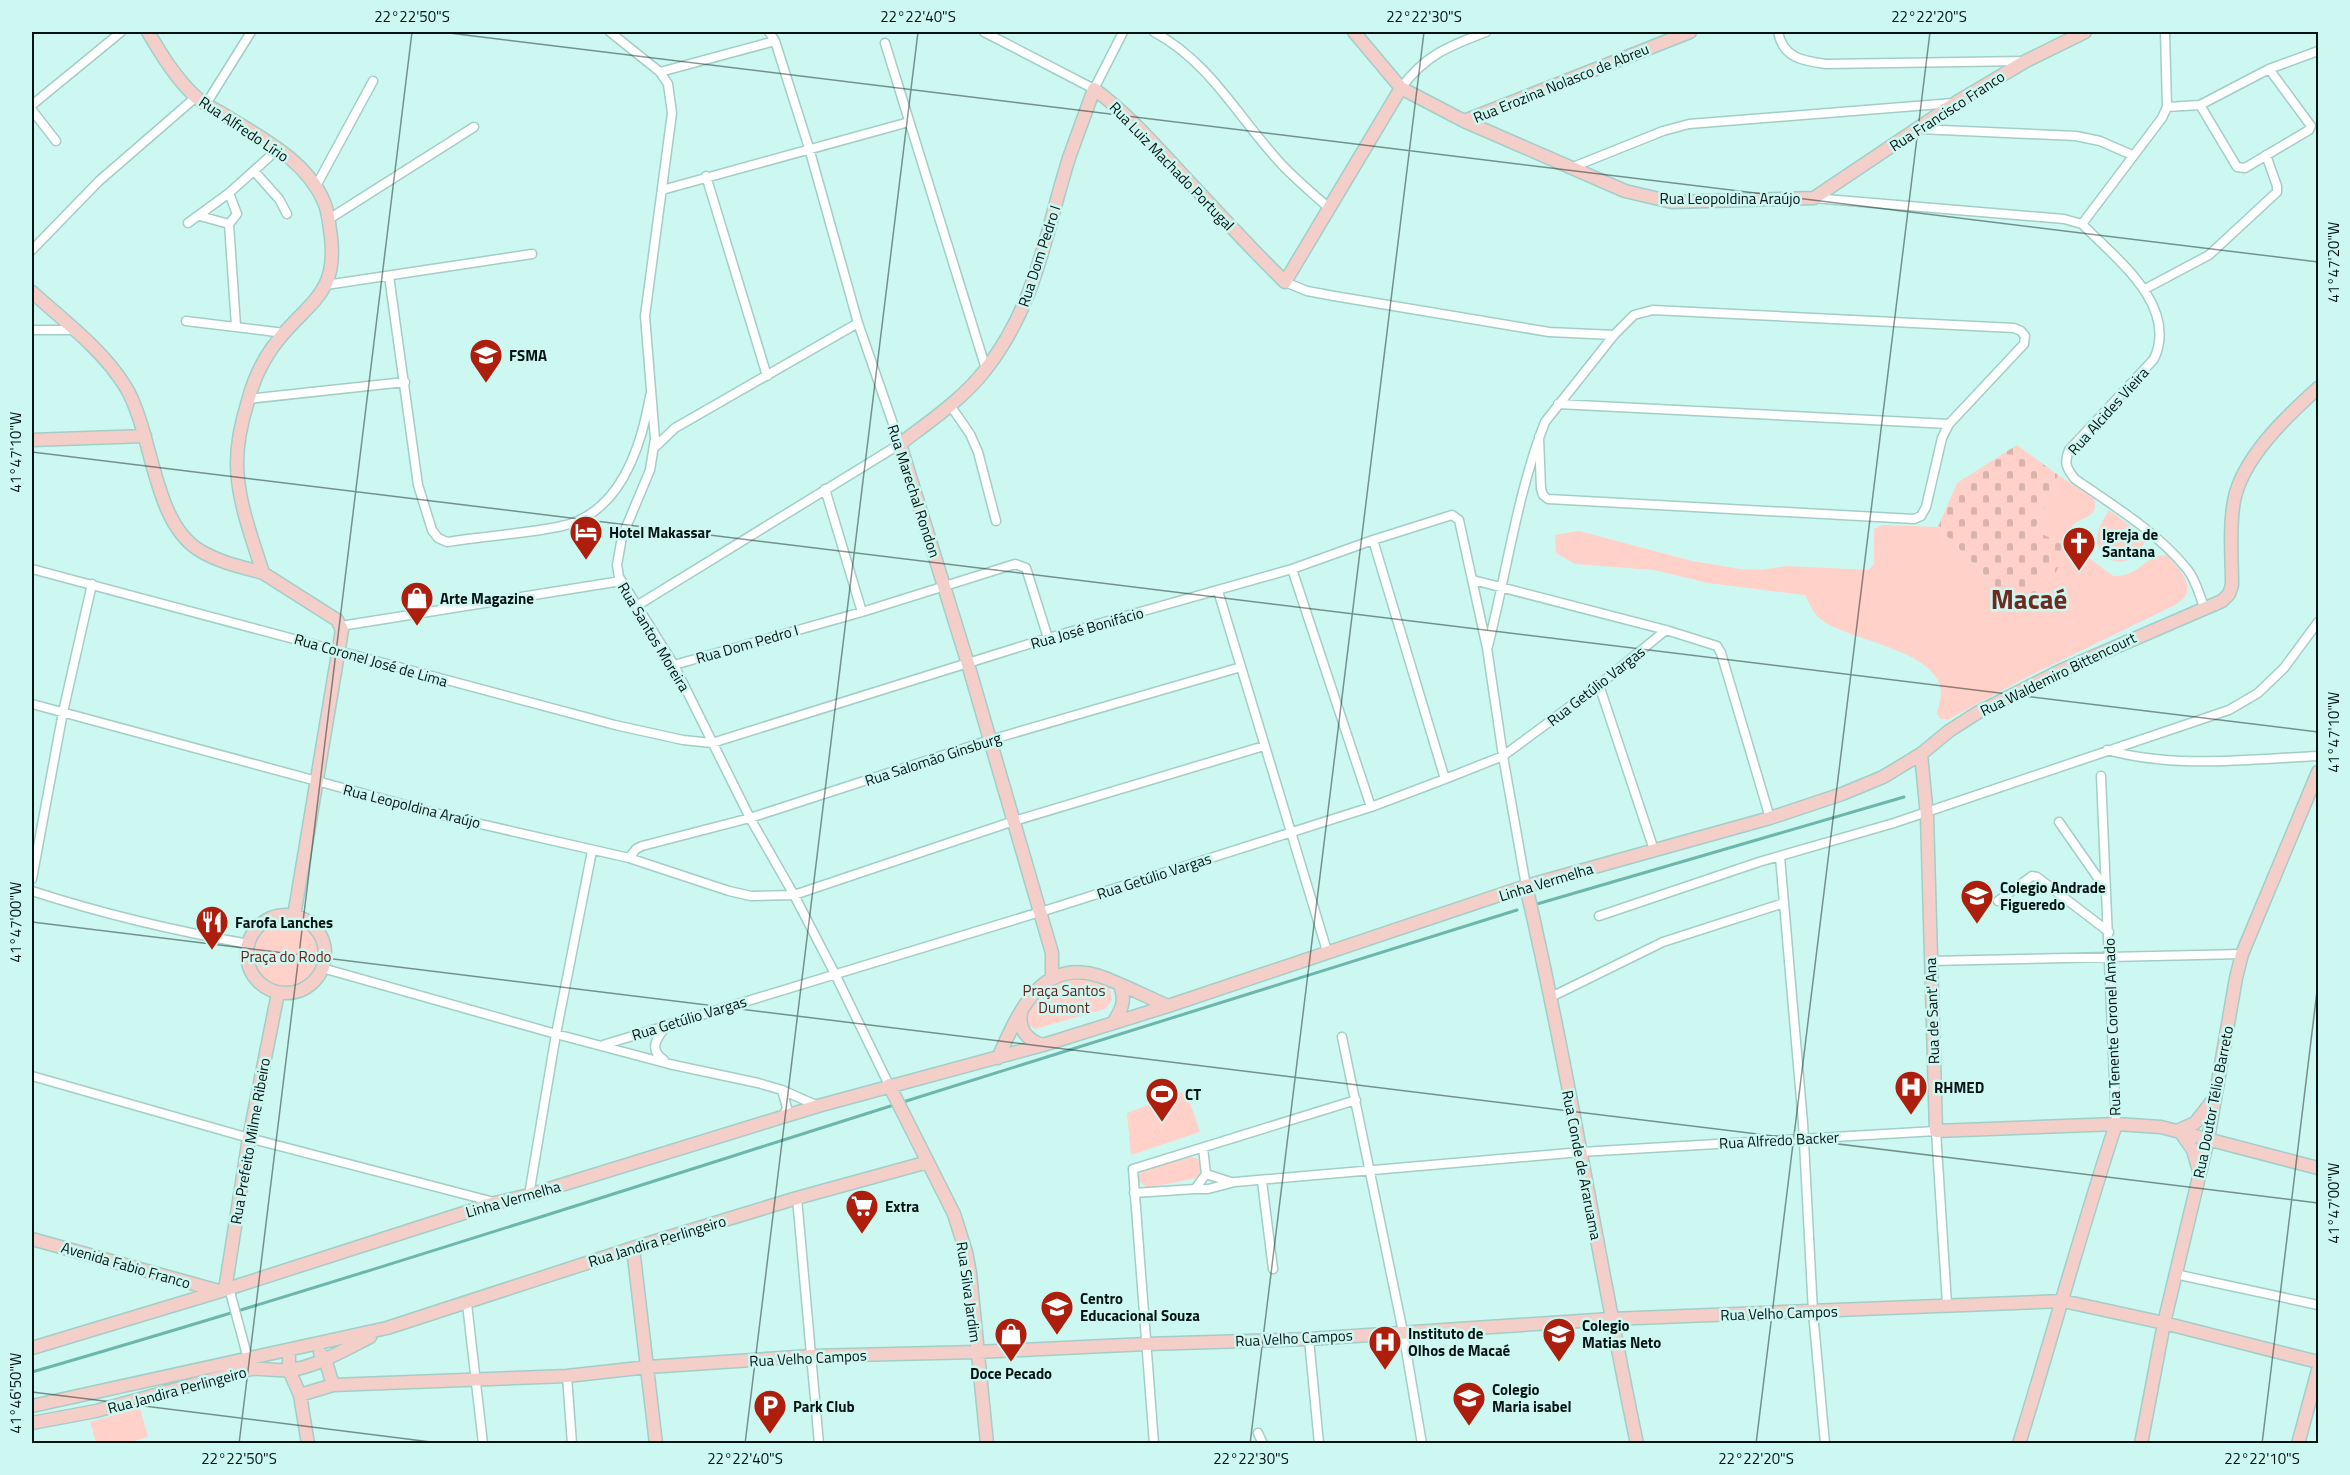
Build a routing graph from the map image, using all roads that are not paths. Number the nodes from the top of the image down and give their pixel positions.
1 (121, 32) edge
2 (148, 32) edge
3 (251, 32) edge
4 (610, 32) edge
5 (769, 32) edge
6 (984, 32) edge
7 (1123, 32) edge
8 (1154, 32) edge
9 (1354, 32) edge
10 (1486, 32) edge
11 (1690, 32) edge
12 (1778, 32) edge
13 (2085, 32) edge
14 (2165, 32) edge
15 (775, 41) junction
16 (885, 43) dead end
17 (2319, 51) edge
18 (2026, 61) junction
19 (2269, 69) junction
20 (660, 72) junction
21 (373, 81) dead end
22 (1401, 88) junction
23 (1094, 89) junction
24 (201, 100) junction
25 (1957, 102) junction
26 (32, 105) edge
27 (2200, 105) junction
28 (2167, 107) junction
29 (32, 110) edge
30 (1464, 121) junction
31 (909, 122) junction
32 (474, 127) dead end
33 (1919, 129) junction
34 (56, 141) dead end
35 (809, 148) junction
36 (278, 149) junction
37 (2132, 155) junction
38 (2265, 155) junction
39 (1573, 167) junction
40 (254, 171) junction
41 (706, 176) junction
42 (316, 186) junction
43 (662, 190) junction
44 (229, 194) junction
45 (1814, 198) junction
46 (1329, 208) junction
47 (286, 214) dead end
48 (200, 216) junction
49 (329, 219) junction
50 (188, 223) dead end
51 (229, 224) junction
52 (2082, 224) junction
53 (32, 250) edge
54 (532, 254) dead end
55 (389, 276) junction
56 (1285, 282) junction
57 (326, 285) junction
58 (2145, 289) junction
59 (32, 292) edge
60 (186, 321) dead end
61 (858, 323) junction
62 (236, 326) junction
63 (32, 330) edge
64 (74, 330) junction
65 (284, 333) junction
66 (1614, 335) junction
67 (986, 369) junction
68 (766, 376) junction
69 (405, 382) junction
70 (652, 385) junction
71 (2319, 388) edge
72 (248, 399) junction
73 (1558, 404) junction
74 (950, 405) junction
75 (1949, 424) junction
76 (145, 436) junction
77 (1539, 437) junction
78 (32, 440) edge
79 (900, 444) junction
80 (654, 448) junction
81 (825, 489) junction
82 (996, 521) dead end
83 (1373, 540) junction
84 (32, 569) edge
85 (1292, 569) junction
86 (263, 573) junction
87 (1473, 579) junction
88 (621, 581) junction
89 (92, 584) junction
90 (945, 586) junction
91 (1503, 586) junction
92 (1218, 591) junction
93 (638, 605) junction
94 (2204, 608) junction
95 (862, 612) junction
96 (2319, 622) edge
97 (341, 626) junction
98 (1666, 630) junction
99 (1048, 638) junction
100 (1487, 648) junction
101 (340, 651) junction
102 (968, 664) junction
103 (674, 665) junction
104 (1241, 667) junction
105 (1599, 685) junction
106 (32, 704) edge
107 (63, 712) junction
108 (990, 740) junction
109 (712, 743) junction
110 (1264, 746) junction
111 (2106, 750) junction
112 (1921, 754) junction
113 (1503, 756) junction
114 (2319, 756) edge
115 (2319, 772) edge
116 (2101, 776) dead end
117 (1445, 778) junction
118 (316, 782) junction
119 (1371, 807) junction
120 (1926, 810) junction
121 (750, 818) junction
122 (1770, 818) junction
123 (1014, 821) junction
124 (2060, 822) dead end
125 (1291, 832) junction
126 (1654, 850) junction
127 (592, 851) junction
128 (1780, 857) junction
129 (629, 858) junction
130 (32, 879) edge
131 (1526, 886) junction
132 (2106, 890) junction
133 (32, 891) edge
134 (794, 895) junction
135 (1998, 901) dead end
136 (1784, 903) junction
137 (1040, 912) junction
138 (294, 916) junction
139 (1599, 916) dead end
140 (2109, 932) junction
141 (249, 944) junction
142 (1327, 951) junction
143 (1052, 953) junction
144 (2242, 954) junction
145 (2109, 957) junction
146 (1930, 961) junction
147 (322, 968) junction
148 (1067, 972) junction
149 (835, 974) junction
150 (1052, 977) junction
151 (1120, 985) junction
152 (278, 993) junction
153 (1549, 998) junction
154 (1168, 1006) junction
155 (1022, 1008) junction
156 (1113, 1023) junction
157 (668, 1024) junction
158 (556, 1034) junction
159 (1342, 1037) dead end
160 (603, 1045) junction
161 (1042, 1045) junction
162 (998, 1058) junction
163 (669, 1064) junction
164 (32, 1076) edge
165 (889, 1085) junction
166 (782, 1090) junction
167 (2215, 1098) junction
168 (1356, 1100) junction
169 (818, 1106) junction
170 (783, 1117) junction
171 (2116, 1124) junction
172 (2179, 1130) junction
173 (1936, 1131) junction
174 (249, 1137) junction
175 (1804, 1138) junction
176 (2208, 1139) junction
177 (1203, 1148) junction
178 (1581, 1152) junction
179 (928, 1162) junction
180 (2319, 1168) edge
181 (1369, 1170) junction
182 (1206, 1174) junction
183 (2200, 1174) junction
184 (1262, 1181) junction
185 (1235, 1182) junction
186 (1195, 1190) junction
187 (1134, 1194) junction
188 (529, 1195) junction
189 (797, 1198) junction
190 (495, 1203) junction
191 (32, 1239) edge
192 (633, 1248) junction
193 (1273, 1269) dead end
194 (2175, 1274) junction
195 (185, 1281) junction
196 (225, 1290) junction
197 (2063, 1301) junction
198 (179, 1304) junction
199 (467, 1304) junction
200 (1947, 1304) junction
201 (2319, 1305) edge
202 (1813, 1312) junction
203 (1611, 1319) junction
204 (2164, 1323) junction
205 (387, 1328) junction
206 (1404, 1332) junction
207 (1310, 1339) junction
208 (313, 1344) junction
209 (1146, 1344) junction
210 (32, 1348) edge
211 (289, 1350) junction
212 (977, 1352) junction
213 (811, 1356) junction
214 (248, 1359) junction
215 (325, 1359) junction
216 (2319, 1362) edge
217 (648, 1367) junction
218 (289, 1370) junction
219 (2319, 1370) edge
220 (567, 1376) junction
221 (477, 1380) junction
222 (333, 1385) junction
223 (93, 1393) junction
224 (300, 1395) junction
225 (32, 1406) edge
226 (96, 1411) junction
227 (32, 1423) edge
228 (1258, 1433) dead end
229 (308, 1443) edge
230 (483, 1443) edge
231 (572, 1443) edge
232 (656, 1443) edge
233 (819, 1443) edge
234 (987, 1443) edge
235 (1154, 1443) edge
236 (1263, 1443) edge
237 (1318, 1443) edge
238 (1422, 1443) edge
239 (1637, 1443) edge
240 (1825, 1443) edge
241 (2019, 1443) edge
242 (2141, 1443) edge
243 (2298, 1443) edge

1 - 26 street
2 - 24 main road, Rua Alfredo Lírio
3 - 24 street
4 - 20 street
5 - 15 street, Rua Marechal Rondon
6 - 23 street, Rua Luiz Machado Portugal
7 - 23 street, Rua Dom Pedro I
8 - 46 street
9 - 22 main road, Rua Leopoldina Araújo
10 - 22 street
11 - 30 main road, Rua Erozina Nolasco de Abreu
12 - 18 street
13 - 18 main road, Rua Francisco Franco
14 - 28 street
15 - 20 street
15 - 35 street, Rua Marechal Rondon
16 - 31 street
17 - 19 street
18 - 25 main road, Rua Francisco Franco
19 - 27 street
19 - 38 street
20 - 43 street, Rua Santos Moreira
21 - 42 street
22 - 30 main road, Rua Leopoldina Araújo
22 - 46 main road
23 - 56 main road, Rua Luiz Machado Portugal
23 - 67 main road, Rua Dom Pedro I
24 - 36 main road, Rua Alfredo Lírio
24 - 53 street
25 - 33 main road, Rua Francisco Franco
25 - 39 street
27 - 28 street
27 - 38 street
28 - 37 street
29 - 34 street
30 - 39 main road, Rua Leopoldina Araújo
31 - 35 street
31 - 67 street
32 - 49 street
33 - 37 street
33 - 45 main road, Rua Francisco Franco
35 - 41 street
35 - 61 street, Rua Marechal Rondon
36 - 40 street
36 - 42 main road, Rua Alfredo Lírio
37 - 52 street
38 - 58 street
39 - 45 main road, Rua Leopoldina Araújo
40 - 44 street
40 - 47 street
41 - 43 street
41 - 68 street
42 - 49 main road, Rua Alfredo Lírio
43 - 70 street, Rua Santos Moreira
44 - 48 street
44 - 51 street
45 - 52 street, Rua Leopoldina Araújo
46 - 56 main road
48 - 50 street
48 - 51 street
49 - 57 main road, Rua Alfredo Lírio
51 - 62 street
52 - 58 street, Rua Alcides Vieira
54 - 55 street
55 - 57 street
55 - 69 street
56 - 66 street
57 - 65 main road, Rua Alfredo Lírio
58 - 94 street, Rua Alcides Vieira
59 - 64 main road
60 - 62 street
61 - 68 street
61 - 79 street, Rua Marechal Rondon
62 - 65 street
63 - 64 street
64 - 76 main road
65 - 72 main road, Rua Alfredo Lírio
66 - 73 street
66 - 75 street
67 - 74 main road, Rua Dom Pedro I
68 - 80 street
69 - 70 street
69 - 72 street
70 - 80 street, Rua Santos Moreira
71 - 94 main road, Rua Waldemiro Bittencourt
72 - 86 main road, Rua Alfredo Lírio
73 - 75 street
73 - 77 street
74 - 79 main road, Rua Dom Pedro I
74 - 82 street
75 - 77 street
76 - 78 main road
76 - 86 main road
77 - 91 street
79 - 81 street
79 - 90 main road, Rua Marechal Rondon
80 - 88 street, Rua Santos Moreira
81 - 93 street
81 - 95 street
83 - 85 street, Rua José Bonifácio
83 - 87 street, Rua José Bonifácio
83 - 117 street
84 - 89 street, Rua Coronel José de Lima
85 - 92 street, Rua José Bonifácio
85 - 119 street
86 - 97 main road
87 - 91 street
87 - 100 street
88 - 93 street, Rua Santos Moreira
88 - 97 street
89 - 101 street, Rua Coronel José de Lima
89 - 107 street
90 - 95 street, Rua Dom Pedro I
90 - 99 street, Rua Dom Pedro I
90 - 102 main road, Rua Marechal Rondon
91 - 98 street
91 - 100 street
92 - 99 street, Rua José Bonifácio
92 - 104 street
93 - 103 street, Rua Santos Moreira
94 - 112 main road, Rua Waldemiro Bittencourt
95 - 103 street, Rua Dom Pedro I
96 - 111 street
97 - 101 main road
98 - 105 street, Rua Getúlio Vargas
98 - 122 street
99 - 102 street, Rua José Bonifácio
100 - 113 street
101 - 109 street, Rua Coronel José de Lima
101 - 118 main road
102 - 108 main road, Rua Marechal Rondon
102 - 109 street, Rua José Bonifácio
103 - 109 street, Rua Santos Moreira
104 - 108 street, Rua Salomão Ginsburg
104 - 110 street
105 - 113 street, Rua Getúlio Vargas
105 - 126 street
106 - 107 street, Rua Leopoldina Araújo
107 - 118 street, Rua Leopoldina Araújo
107 - 130 street
108 - 121 street, Rua Salomão Ginsburg
108 - 123 main road, Rua Marechal Rondon
109 - 121 street, Rua Santos Moreira
110 - 123 street, Rua Leopoldina Araújo
110 - 125 street
111 - 114 street
111 - 120 street
112 - 120 main road, Rua de Sant' Ana
112 - 122 main road, Linha Vermelha
113 - 117 street, Rua Getúlio Vargas
113 - 131 street
115 - 144 main road, Rua Doutor Télio Barreto
116 - 132 street, Rua Tenente Coronel Amado
117 - 119 street, Rua Getúlio Vargas
118 - 127 street, Rua Leopoldina Araújo
118 - 138 main road
119 - 125 street, Rua Getúlio Vargas
120 - 128 street
120 - 146 main road, Rua de Sant' Ana
121 - 129 street, Rua Salomão Ginsburg
121 - 134 street, Rua Santos Moreira
122 - 126 main road, Linha Vermelha
123 - 134 street, Rua Leopoldina Araújo
123 - 137 main road, Rua Marechal Rondon
124 - 132 street
125 - 137 street, Rua Getúlio Vargas
125 - 142 street
126 - 131 main road, Linha Vermelha
127 - 129 street, Rua Leopoldina Araújo
127 - 158 street
128 - 136 street
128 - 139 street
129 - 134 street, Rua Leopoldina Araújo
131 - 142 main road, Linha Vermelha
131 - 153 main road, Rua Conde de Araruama
132 - 140 street, Rua Tenente Coronel Amado
133 - 141 street
134 - 149 street, Rua Santos Moreira
135 - 140 street
136 - 153 street
136 - 175 street
137 - 143 main road, Rua Marechal Rondon
137 - 149 street, Rua Getúlio Vargas
138 - 141 main road
138 - 147 main road
140 - 145 street, Rua Tenente Coronel Amado
141 - 152 main road
142 - 154 main road, Linha Vermelha
143 - 148 main road
143 - 150 main road
144 - 145 street
144 - 167 main road, Rua Doutor Télio Barreto
145 - 146 street
145 - 171 street, Rua Tenente Coronel Amado
146 - 173 main road, Rua de Sant' Ana
147 - 152 main road
147 - 158 street
148 - 150 main road
148 - 151 main road
149 - 157 street, Rua Getúlio Vargas
149 - 165 street, Rua Santos Moreira
150 - 155 main road
151 - 154 main road
151 - 156 main road
152 - 174 main road, Rua Prefeito Milme Ribeiro
153 - 178 main road, Rua Conde de Araruama
154 - 156 main road, Linha Vermelha
155 - 161 main road
155 - 162 main road
156 - 161 main road, Linha Vermelha
157 - 160 street, Rua Getúlio Vargas
157 - 163 street
158 - 160 street
158 - 188 street
159 - 168 street
160 - 163 street
161 - 162 main road, Linha Vermelha
162 - 165 main road, Linha Vermelha
163 - 166 street
164 - 174 street
165 - 169 main road, Linha Vermelha
165 - 179 main road, Rua Silva Jardim
166 - 169 street
166 - 170 street
167 - 172 main road
167 - 176 main road, Rua Doutor Télio Barreto
168 - 177 street
168 - 181 street
169 - 170 main road, Linha Vermelha
170 - 188 main road, Linha Vermelha
171 - 172 main road, Rua Alfredo Backer
171 - 173 main road, Rua Alfredo Backer
171 - 197 main road, Rua Tenente Coronel Amado
172 - 176 main road, Rua Alfredo Backer
172 - 183 main road
173 - 175 street, Rua Alfredo Backer
173 - 200 street, Rua de Sant' Ana
174 - 190 street
174 - 196 main road, Rua Prefeito Milme Ribeiro
175 - 178 street, Rua Alfredo Backer
175 - 202 street
176 - 180 main road, Rua Alfredo Backer
176 - 183 main road, Rua Doutor Télio Barreto
177 - 182 street
177 - 187 street
178 - 181 street, Rua Alfredo Backer
178 - 203 main road, Rua Conde de Araruama
179 - 189 main road, Rua Jandira Perlingeiro
179 - 212 main road, Rua Silva Jardim
181 - 184 street, Rua Alfredo Backer
181 - 206 street
182 - 185 street, Rua Alfredo Backer
182 - 186 street
183 - 194 main road, Rua Doutor Télio Barreto
184 - 185 street, Rua Alfredo Backer
184 - 193 street
185 - 186 street, Rua Alfredo Backer
186 - 187 street, Rua Alfredo Backer
187 - 209 street
188 - 190 main road, Linha Vermelha
189 - 192 main road, Rua Jandira Perlingeiro
189 - 213 street
190 - 196 main road, Linha Vermelha
191 - 195 main road, Avenida Fabio Franco
192 - 199 main road, Rua Jandira Perlingeiro
192 - 217 main road
194 - 201 street
194 - 204 main road, Rua Doutor Télio Barreto
195 - 196 main road, Avenida Fabio Franco
195 - 198 main road
196 - 198 main road, Linha Vermelha
196 - 214 street
197 - 200 main road, Rua Velho Campos
197 - 204 main road, Rua Velho Campos
197 - 241 main road, Rua Tenente Coronel Amado
198 - 210 main road, Linha Vermelha
199 - 205 main road, Rua Jandira Perlingeiro
199 - 221 street
200 - 202 main road, Rua Velho Campos
202 - 203 main road, Rua Velho Campos
202 - 240 street
203 - 206 main road, Rua Velho Campos
203 - 239 main road, Rua Conde de Araruama
204 - 216 main road, Rua Velho Campos
204 - 242 main road, Rua Doutor Télio Barreto
205 - 208 main road, Rua Jandira Perlingeiro
205 - 215 main road, Rua Jandira Perlingeiro
206 - 207 main road, Rua Velho Campos
206 - 238 street
207 - 209 main road, Rua Velho Campos
207 - 237 street
208 - 211 main road, Rua Jandira Perlingeiro
208 - 215 main road
209 - 212 main road, Rua Velho Campos
209 - 235 street
211 - 214 main road, Rua Jandira Perlingeiro
211 - 218 main road
212 - 213 main road, Rua Velho Campos
212 - 234 main road, Rua Silva Jardim
213 - 217 main road, Rua Velho Campos
213 - 233 street
214 - 223 main road, Rua Jandira Perlingeiro
215 - 218 main road, Rua Jandira Perlingeiro
215 - 222 main road
217 - 220 main road, Rua Velho Campos
217 - 232 main road
218 - 224 main road
218 - 226 main road, Rua Jandira Perlingeiro
219 - 243 main road
220 - 221 main road, Rua Velho Campos
220 - 231 street
221 - 222 main road, Rua Velho Campos
221 - 230 street
222 - 224 main road, Rua Velho Campos
223 - 225 main road, Rua Jandira Perlingeiro
223 - 226 main road
224 - 229 main road
226 - 227 main road, Rua Jandira Perlingeiro
228 - 236 street

